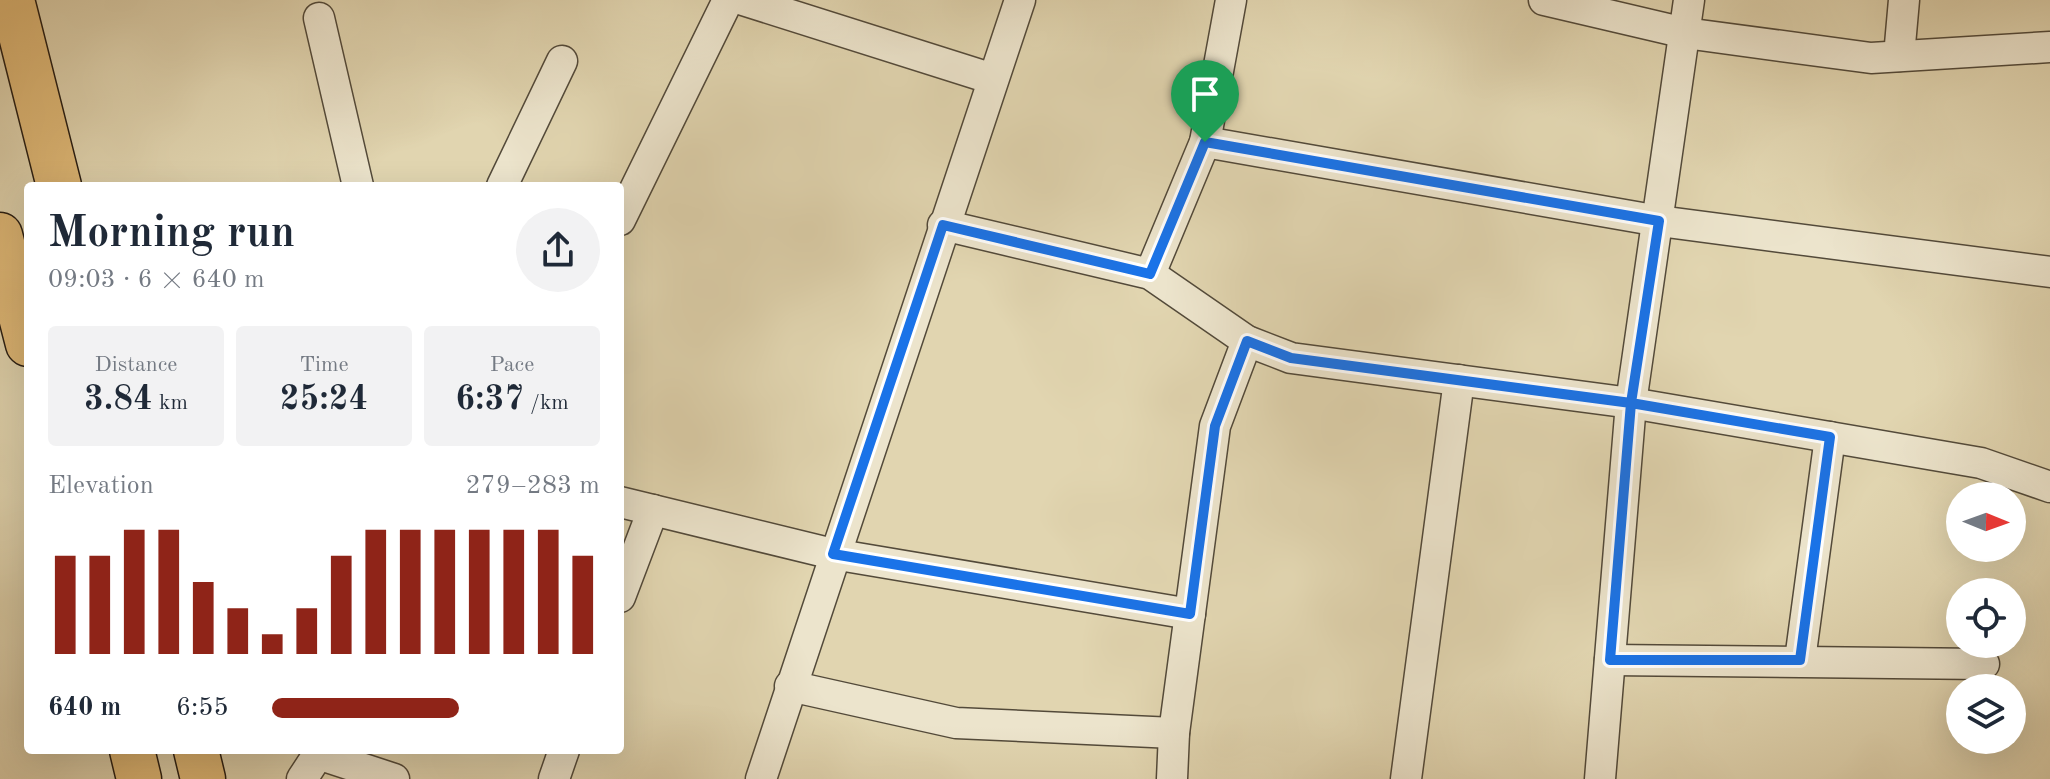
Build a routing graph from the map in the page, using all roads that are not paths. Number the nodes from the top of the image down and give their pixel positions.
1 (12, 0) edge
2 (728, 0) edge
3 (743, 0) edge
4 (1020, 0) edge
5 (1231, 0) edge
6 (1544, 0) edge
7 (1689, 0) edge
8 (1904, 0) edge
9 (319, 18) dead end
10 (1685, 33) junction
11 (2050, 47) edge
12 (1899, 56) junction
13 (562, 61) dead end
14 (993, 79) junction
15 (1205, 142) junction
16 (58, 182) edge
17 (357, 182) edge
18 (504, 182) edge
19 (624, 212) edge
20 (1659, 221) junction
21 (943, 225) junction
22 (0, 235) edge
23 (2050, 272) edge
24 (1150, 274) junction
25 (24, 328) edge
26 (1247, 341) junction
27 (1459, 380) junction
28 (1631, 403) junction
29 (1830, 437) junction
30 (2050, 487) edge
31 (624, 503) edge
32 (653, 510) junction
33 (833, 554) junction
34 (624, 586) edge
35 (1190, 614) junction
36 (1610, 660) junction
37 (1800, 660) junction
38 (1984, 664) dead end
39 (790, 686) junction
40 (1174, 733) junction
41 (133, 754) edge
42 (197, 754) edge
43 (563, 754) edge
44 (314, 761) edge
45 (139, 779) edge
46 (203, 779) edge
47 (394, 779) edge
48 (554, 779) edge
49 (761, 779) edge
50 (1172, 779) edge
51 (1406, 779) edge
52 (1600, 779) edge

1 - 16 highway
2 - 19 street
3 - 14 street
4 - 14 street
5 - 15 street
6 - 10 street
7 - 10 street
8 - 12 street
9 - 17 street
10 - 12 street
10 - 20 street
11 - 12 street
13 - 18 street
14 - 21 street
15 - 20 street
15 - 24 street
20 - 23 street
20 - 28 street
21 - 24 street
21 - 33 street
22 - 25 highway
24 - 26 street
26 - 27 street
26 - 35 street
27 - 28 street
27 - 51 street
28 - 29 street
28 - 36 street
29 - 30 street
29 - 37 street
31 - 32 street
32 - 33 street
32 - 34 street
33 - 35 street
33 - 39 street
35 - 40 street
36 - 37 street
36 - 52 street
37 - 38 street
39 - 40 street
39 - 49 street
40 - 50 street
41 - 45 highway
42 - 46 highway
43 - 48 street
44 - 47 street

